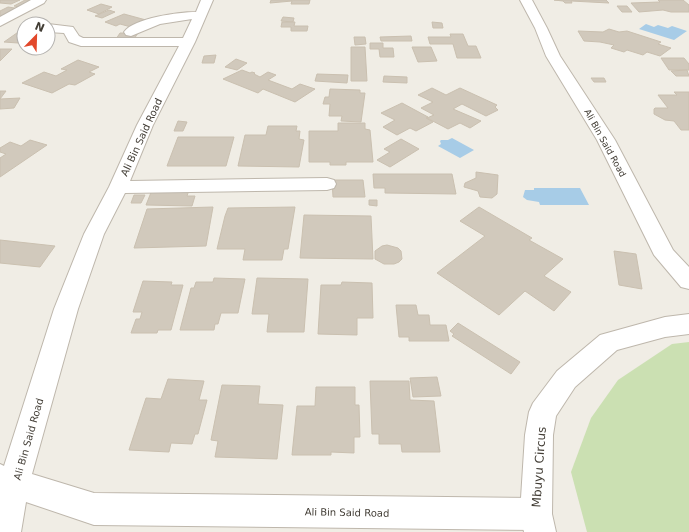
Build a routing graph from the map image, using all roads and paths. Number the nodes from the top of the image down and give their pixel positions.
1 (40, 0) edge
2 (526, 0) edge
3 (204, 8) edge
4 (0, 22) edge
5 (56, 29) edge
6 (131, 32) dead end
7 (188, 42) junction
8 (327, 184) dead end
9 (118, 187) junction
10 (689, 281) edge
11 (689, 324) edge
12 (7, 481) edge
13 (538, 523) edge
14 (5, 532) edge

1 - 4 street
2 - 10 street, Ali Bin Said Road
3 - 6 street
3 - 7 street, Ali Bin Said Road
5 - 7 street
7 - 9 street, Ali Bin Said Road
8 - 9 street
9 - 12 street, Ali Bin Said Road
11 - 13 street, Mbuyu Circus
12 - 13 street, Ali Bin Said Road
12 - 14 street

